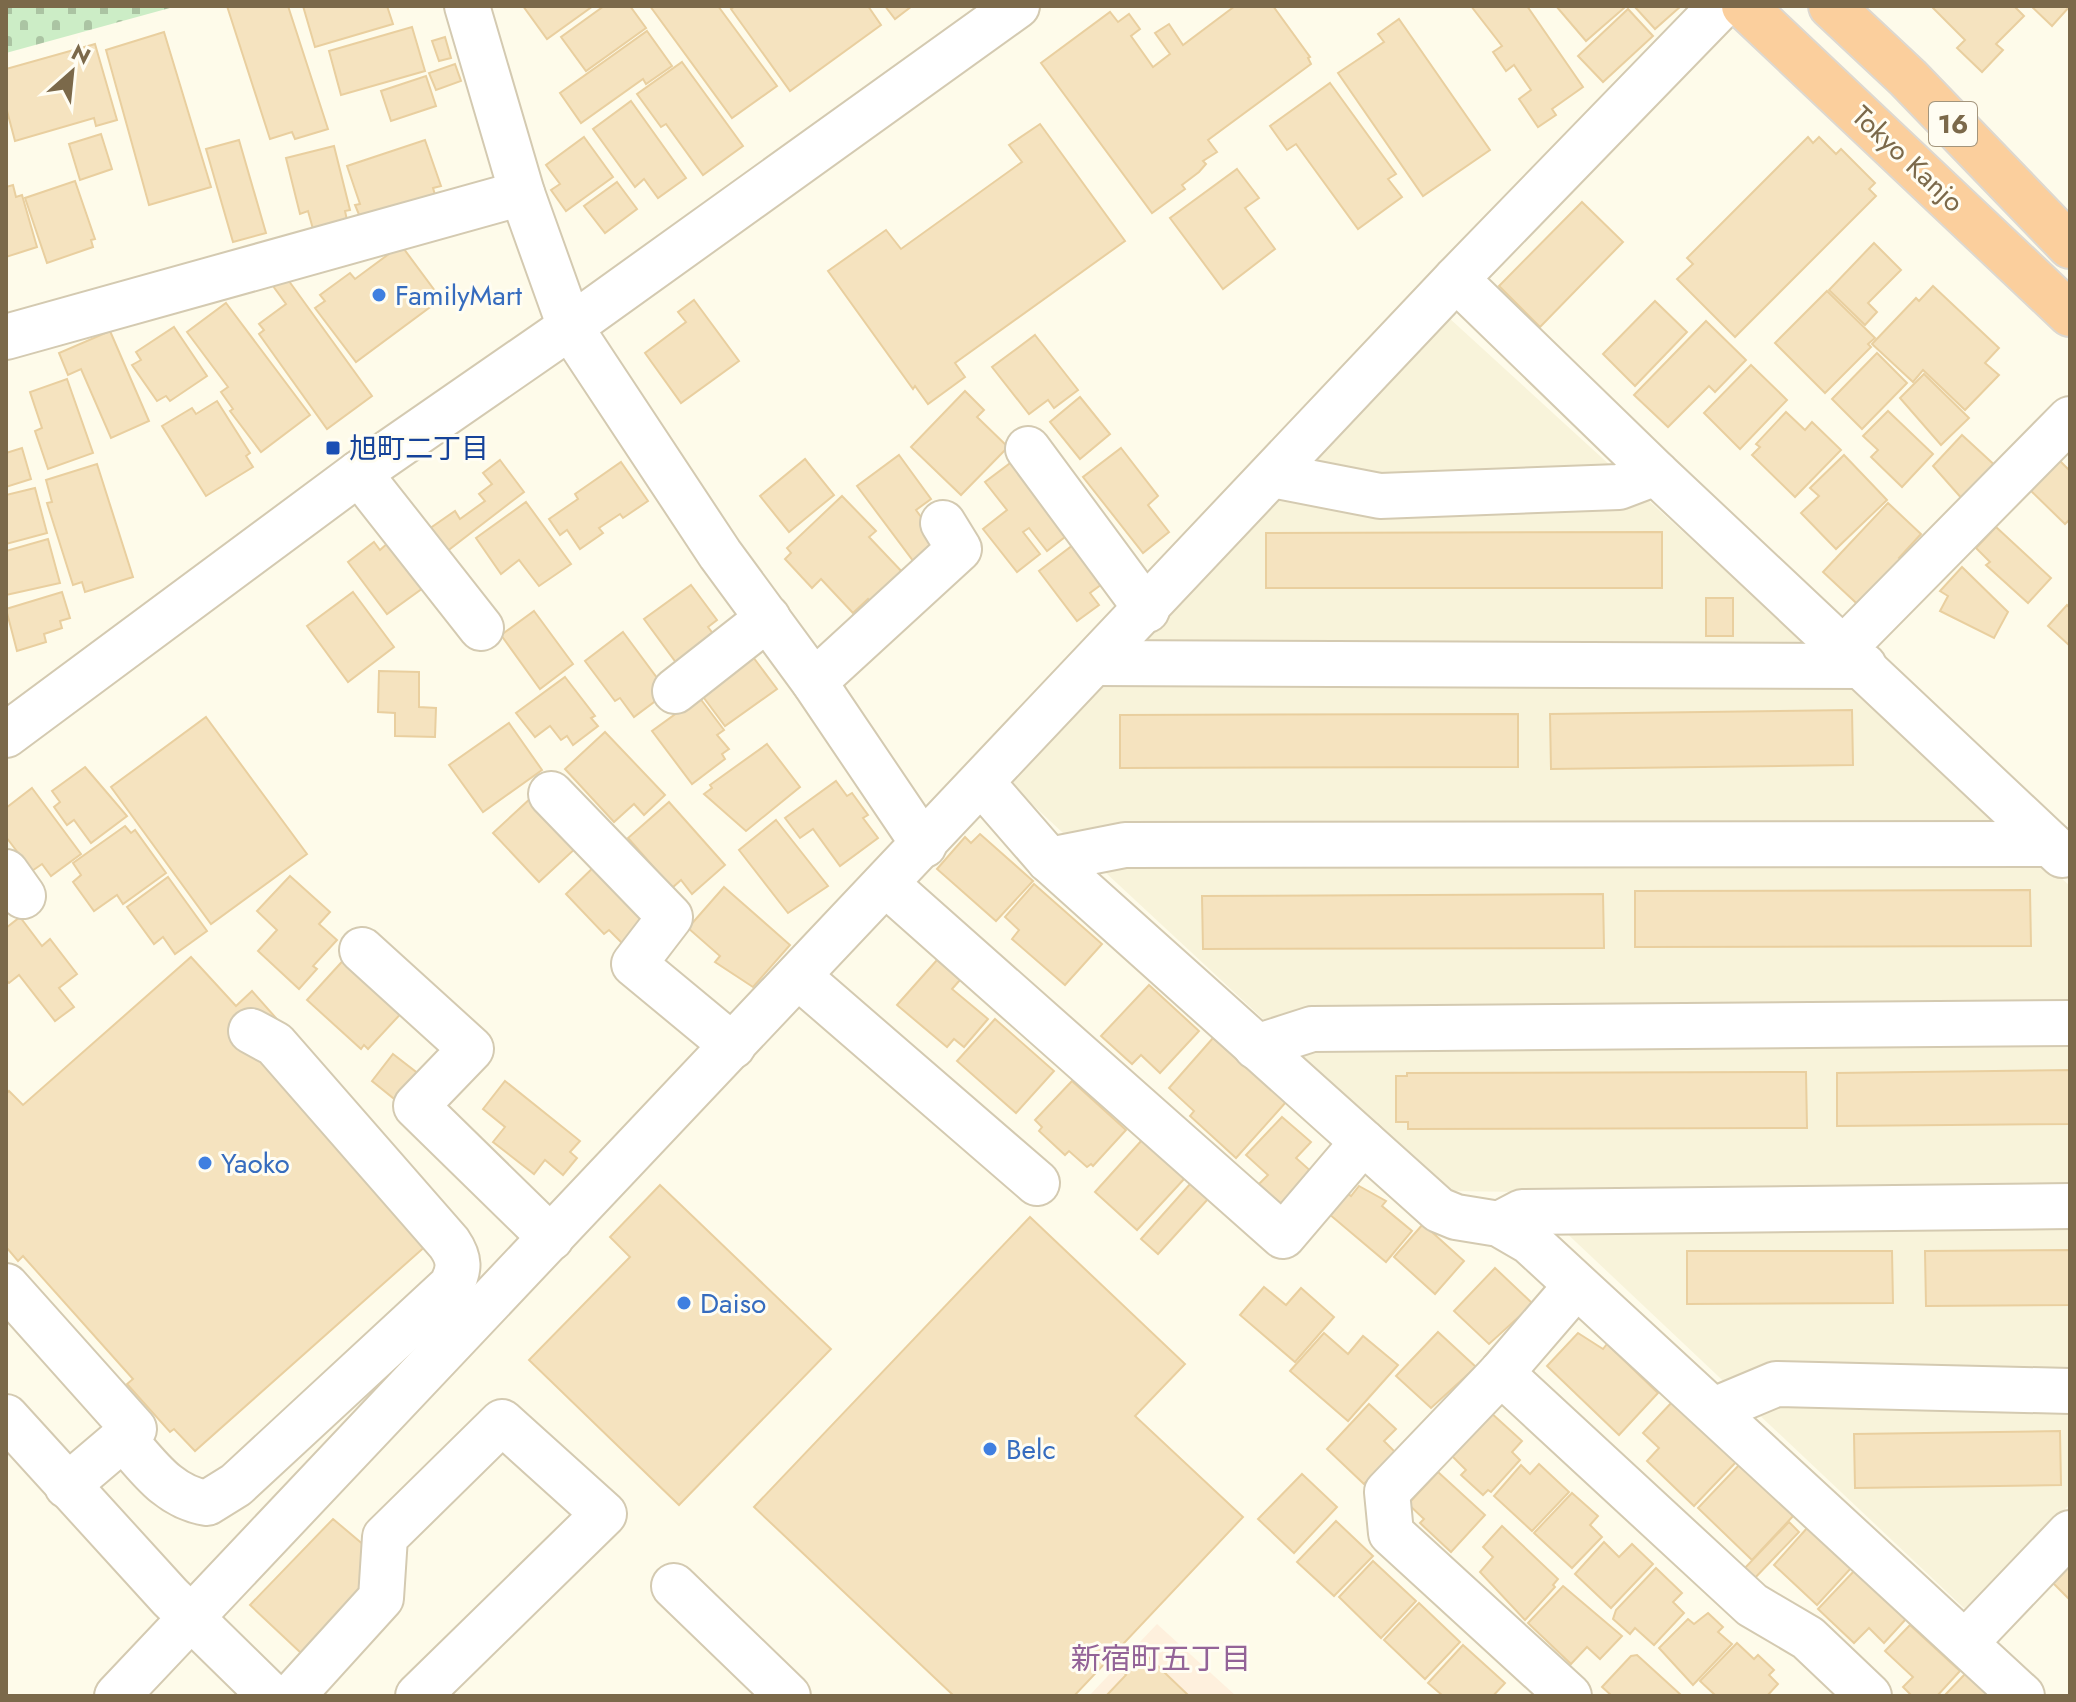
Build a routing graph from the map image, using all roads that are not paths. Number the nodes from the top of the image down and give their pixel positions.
1 (467, 6) edge
2 (1017, 6) edge
3 (1721, 6) edge
4 (1744, 6) edge
5 (1831, 6) edge
6 (972, 18) edge
7 (522, 193) junction
8 (2070, 246) edge
9 (1456, 279) junction
10 (2070, 314) edge
11 (570, 327) junction
12 (6, 337) edge
13 (2070, 419) edge
14 (1028, 449) dead end
15 (359, 473) junction
16 (1656, 473) junction
17 (1272, 475) junction
18 (943, 523) dead end
19 (1147, 610) junction
20 (768, 618) junction
21 (481, 628) dead end
22 (1854, 656) junction
23 (1096, 663) junction
24 (814, 682) junction
25 (675, 691) dead end
26 (9, 723) edge
27 (982, 783) junction
28 (551, 794) dead end
29 (924, 845) junction
30 (2060, 853) edge
31 (1049, 860) junction
32 (886, 884) junction
33 (362, 950) dead end
34 (799, 977) junction
35 (2070, 1023) edge
36 (251, 1031) dead end
37 (733, 1046) junction
38 (1256, 1047) junction
39 (1363, 1142) junction
40 (1037, 1183) dead end
41 (2070, 1206) edge
42 (391, 1217) dead end
43 (1499, 1224) junction
44 (551, 1238) junction
45 (6, 1286) edge
46 (1576, 1286) junction
47 (1501, 1373) junction
48 (2070, 1391) edge
49 (1714, 1410) junction
50 (6, 1417) edge
51 (129, 1434) junction
52 (67, 1486) junction
53 (2070, 1533) edge
54 (674, 1586) dead end
55 (191, 1619) junction
56 (1966, 1642) junction
57 (117, 1696) edge
58 (271, 1696) edge
59 (292, 1696) edge
60 (418, 1696) edge
61 (788, 1696) edge
62 (1569, 1696) edge
63 (1869, 1696) edge
64 (2022, 1696) edge

1 - 7 street
2 - 6 street
3 - 9 street
4 - 10 highway, Tokyo Kanjo / 16
5 - 8 highway, Tokyo Kanjo / 16
6 - 11 street
7 - 11 street
7 - 12 street
9 - 16 street
9 - 17 street
11 - 15 street
11 - 20 street
13 - 22 street
14 - 19 street
15 - 21 street
15 - 26 street
16 - 17 street
16 - 22 street
17 - 19 street
18 - 24 street
19 - 23 street
20 - 24 street
20 - 25 street
22 - 23 street
22 - 30 street
23 - 27 street
24 - 29 street
27 - 29 street
27 - 31 street
28 - 37 street
29 - 32 street
30 - 31 street
31 - 38 street
32 - 34 street
32 - 39 street
33 - 44 street
34 - 37 street
34 - 40 street
35 - 38 street
36 - 51 street
37 - 44 street
38 - 39 street
39 - 43 street
41 - 43 street
42 - 51 street
43 - 46 street
44 - 55 street
45 - 51 street
46 - 47 street
46 - 49 street
47 - 62 street
47 - 63 street
48 - 49 street
49 - 56 street
50 - 52 street
51 - 52 street
52 - 55 street
53 - 56 street
54 - 61 street
55 - 57 street
55 - 58 street
56 - 64 street
59 - 60 street

